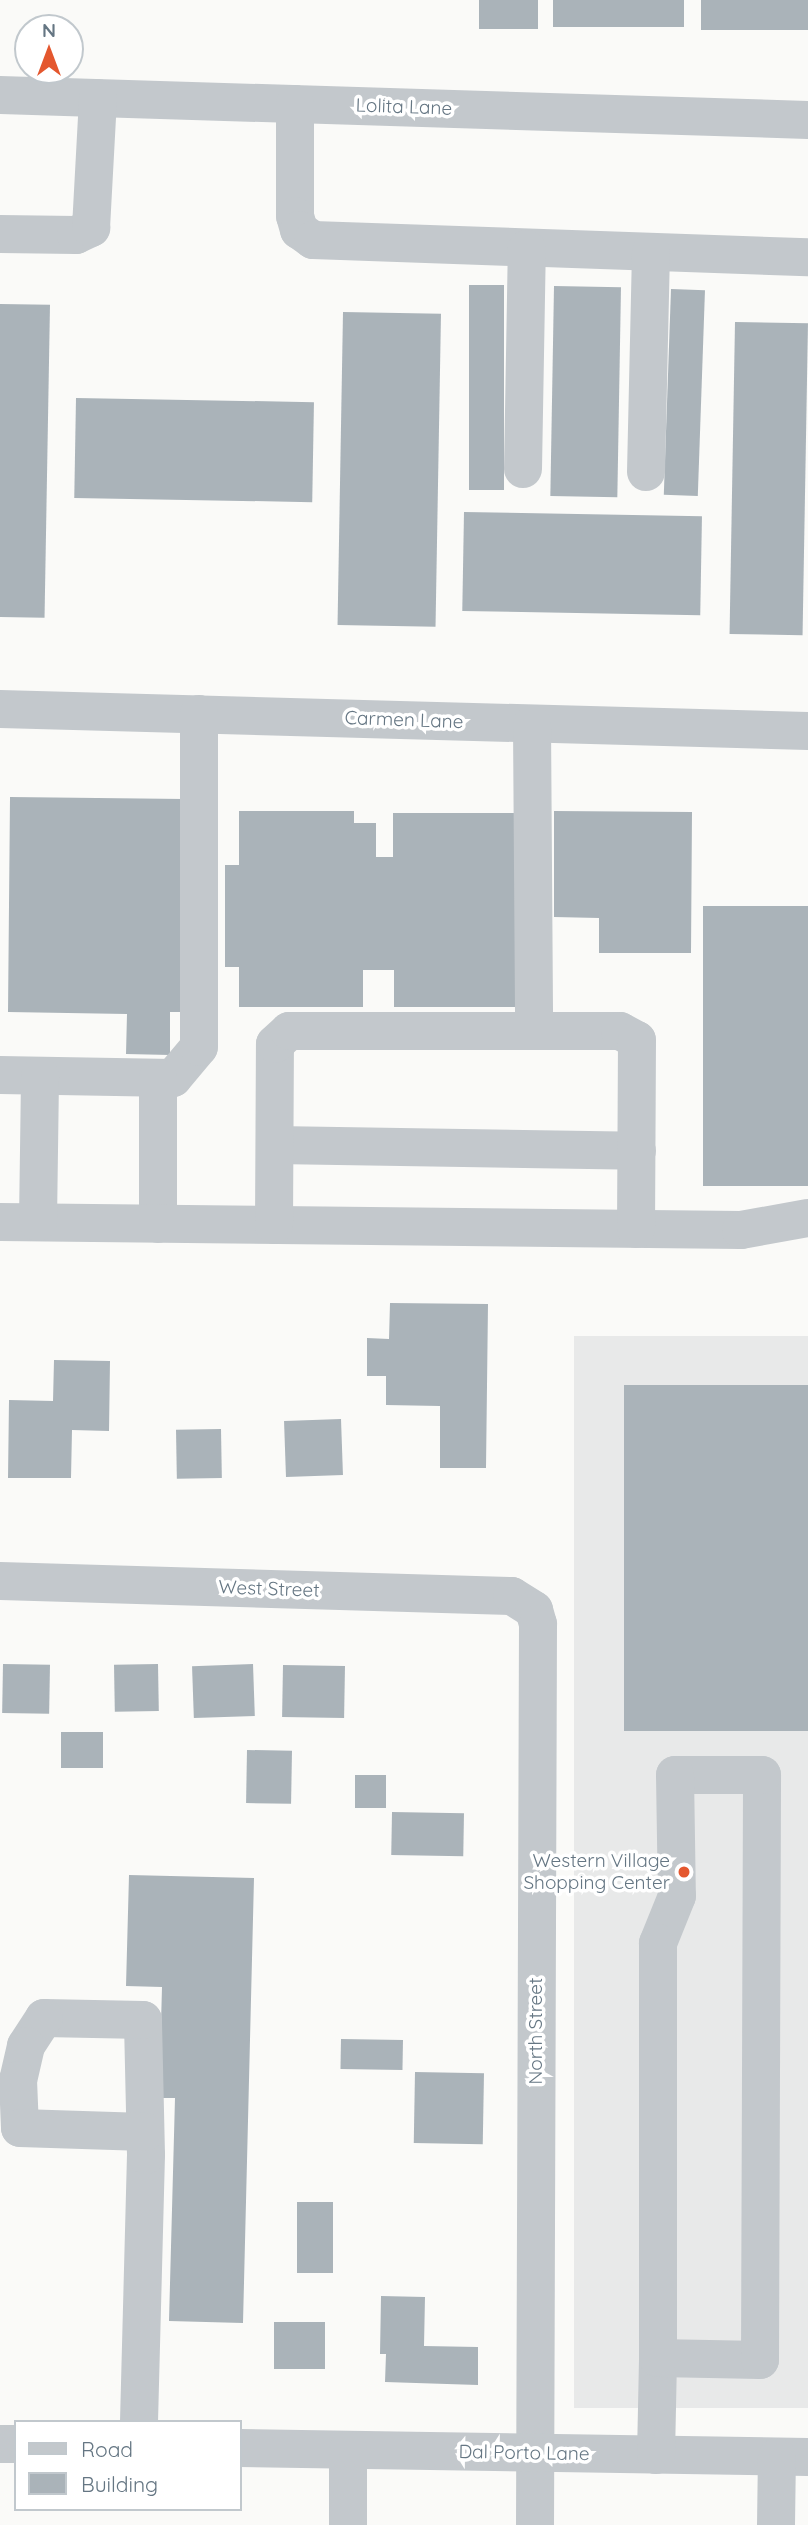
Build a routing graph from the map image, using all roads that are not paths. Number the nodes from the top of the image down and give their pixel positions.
1 (0, 95) edge
2 (98, 98) junction
3 (295, 104) junction
4 (808, 120) edge
5 (0, 234) edge
6 (527, 248) junction
7 (651, 252) junction
8 (808, 257) edge
9 (523, 469) dead end
10 (646, 472) dead end
11 (0, 709) edge
12 (199, 714) junction
13 (532, 724) junction
14 (808, 731) edge
15 (534, 1031) junction
16 (0, 1075) edge
17 (40, 1076) junction
18 (158, 1078) junction
19 (275, 1146) junction
20 (637, 1151) junction
21 (808, 1218) edge
22 (0, 1222) edge
23 (38, 1222) junction
24 (158, 1223) junction
25 (274, 1225) junction
26 (636, 1229) junction
27 (0, 1581) edge
28 (534, 1610) joint
29 (145, 2132) dead end
30 (658, 2358) junction
31 (139, 2420) edge
32 (242, 2448) edge
33 (348, 2450) junction
34 (534, 2453) junction
35 (656, 2455) junction
36 (793, 2457) edge
37 (348, 2525) edge
38 (535, 2525) edge
39 (776, 2525) edge

1 - 2 street, Lolita Lane
2 - 3 street, Lolita Lane
2 - 5 street
3 - 4 street, Lolita Lane
3 - 6 street
6 - 7 street
6 - 9 street
7 - 8 street
7 - 10 street
11 - 12 street, Carmen Lane
12 - 13 street, Carmen Lane
12 - 18 street
13 - 14 street, Carmen Lane
13 - 15 street
15 - 19 street
15 - 20 street
16 - 17 street
17 - 18 street
17 - 23 street
18 - 24 street
19 - 20 street
19 - 25 street
20 - 26 street
21 - 26 street
22 - 23 street
23 - 24 street
24 - 25 street
25 - 26 street
27 - 28 street, West Street
28 - 34 street, North Street
29 - 31 street
30 - 30 street
30 - 35 street
32 - 33 street, Dal Porto Lane
33 - 34 street, Dal Porto Lane
33 - 37 street
34 - 35 street, Dal Porto Lane
34 - 38 street, North Street
35 - 36 street, Dal Porto Lane
36 - 39 street

